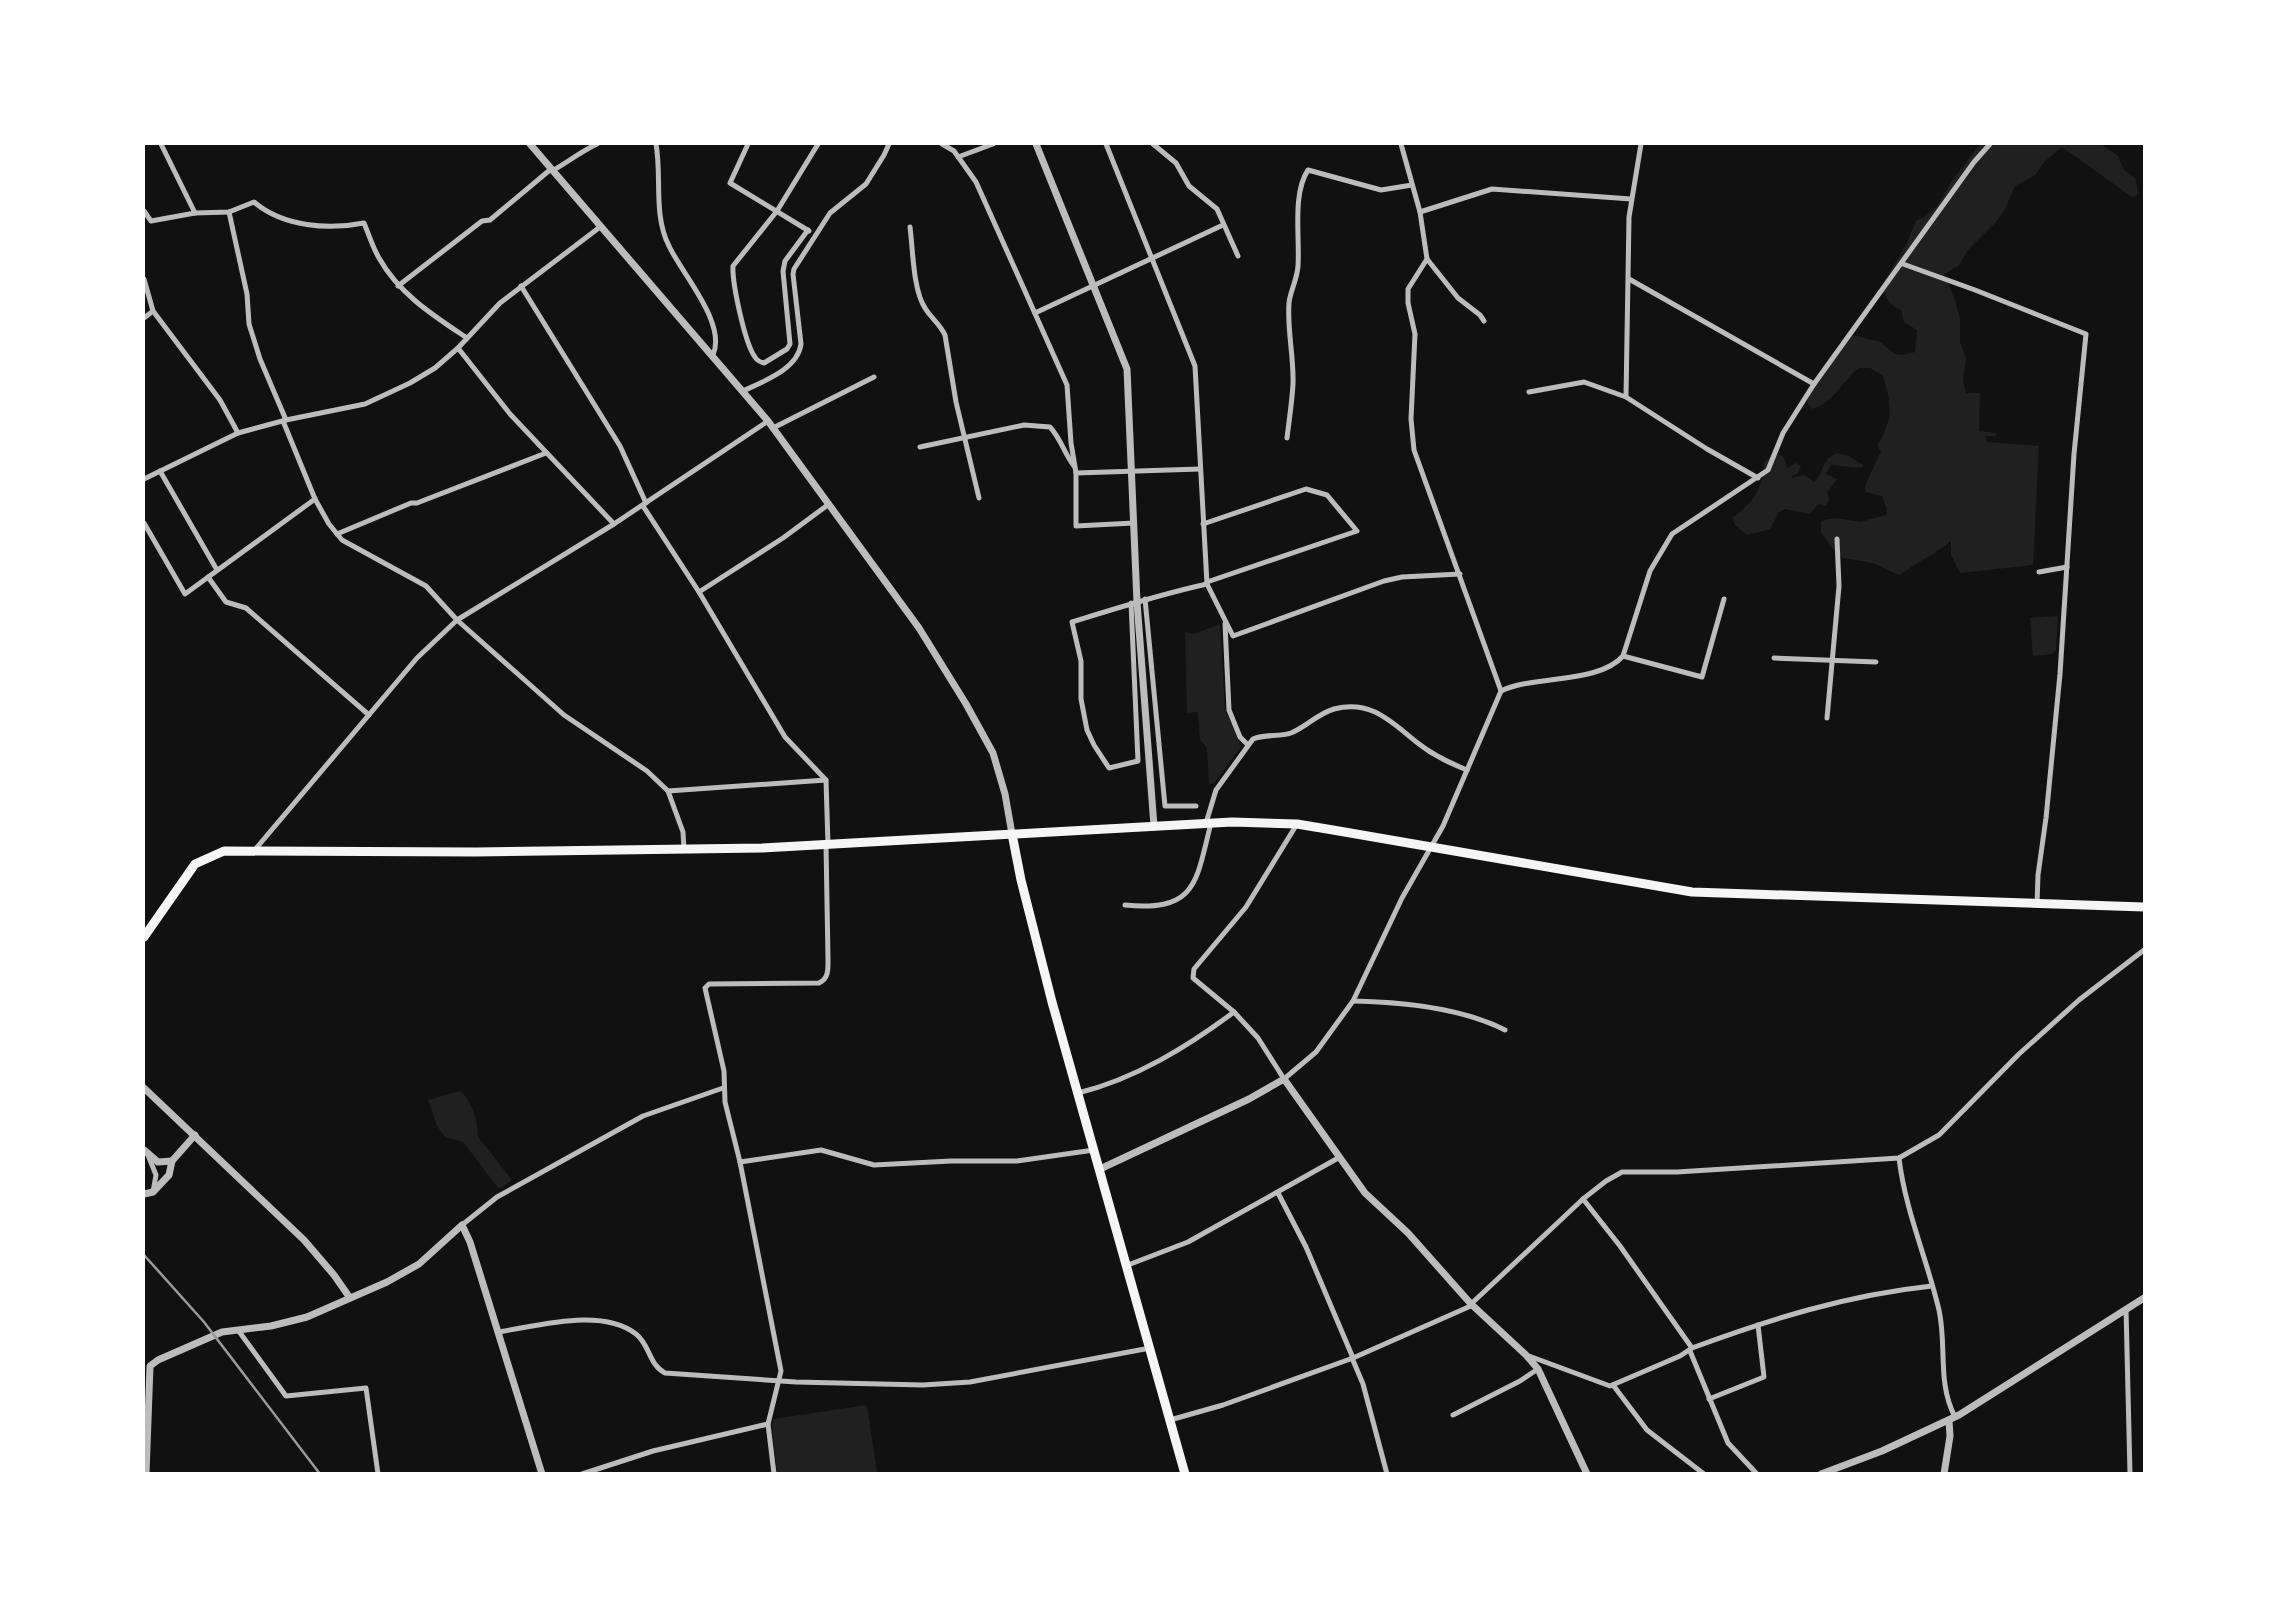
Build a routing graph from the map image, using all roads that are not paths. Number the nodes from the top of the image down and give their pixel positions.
1 (161, 144) edge
2 (530, 144) edge
3 (597, 144) edge
4 (656, 144) edge
5 (748, 144) edge
6 (818, 144) edge
7 (889, 144) edge
8 (942, 144) edge
9 (993, 144) edge
10 (1035, 144) edge
11 (1115, 144) edge
12 (1153, 144) edge
13 (1401, 144) edge
14 (1641, 144) edge
15 (1990, 144) edge
16 (1107, 145) edge
17 (958, 157) junction
18 (551, 169) junction
19 (1412, 185) junction
20 (1631, 199) junction
21 (144, 211) edge
22 (777, 211) junction
23 (229, 212) junction
24 (1420, 212) junction
25 (195, 213) junction
26 (1223, 225) junction
27 (600, 227) junction
28 (910, 227) dead end
29 (808, 230) junction
30 (815, 235) junction
31 (1238, 256) dead end
32 (1152, 259) junction
33 (1427, 259) junction
34 (1903, 264) junction
35 (144, 279) edge
36 (1629, 279) junction
37 (398, 286) junction
38 (521, 286) junction
39 (1094, 286) junction
40 (144, 307) edge
41 (153, 311) junction
42 (1035, 313) junction
43 (144, 318) edge
44 (1484, 321) dead end
45 (467, 338) junction
46 (458, 348) junction
47 (713, 355) junction
48 (874, 377) dead end
49 (1814, 384) junction
50 (743, 391) junction
51 (1529, 392) dead end
52 (1626, 397) junction
53 (285, 420) junction
54 (768, 421) junction
55 (774, 428) junction
56 (238, 433) junction
57 (965, 436) junction
58 (1287, 438) dead end
59 (920, 447) dead end
60 (546, 453) junction
61 (1074, 466) junction
62 (1200, 470) junction
63 (160, 471) junction
64 (1132, 471) junction
65 (1076, 474) junction
66 (1758, 478) junction
67 (144, 479) edge
68 (979, 498) dead end
69 (315, 499) junction
70 (830, 504) junction
71 (644, 505) junction
72 (144, 523) edge
73 (1134, 523) junction
74 (614, 524) junction
75 (1203, 524) junction
76 (337, 534) junction
77 (1837, 539) dead end
78 (2067, 567) junction
79 (217, 570) junction
80 (2039, 572) dead end
81 (1460, 574) junction
82 (208, 577) junction
83 (1207, 583) junction
84 (699, 592) junction
85 (1724, 599) dead end
86 (1138, 601) junction
87 (457, 620) junction
88 (1225, 621) junction
89 (1623, 656) junction
90 (1774, 658) dead end
91 (1831, 660) junction
92 (1876, 662) dead end
93 (1501, 691) junction
94 (369, 715) junction
95 (1827, 718) dead end
96 (1248, 745) junction
97 (1467, 770) junction
98 (826, 780) junction
99 (668, 790) junction
100 (1196, 806) dead end
101 (1208, 823) junction
102 (1297, 824) junction
103 (1154, 826) junction
104 (1012, 834) junction
105 (827, 845) junction
106 (1430, 846) junction
107 (684, 850) junction
108 (253, 852) junction
109 (2037, 904) junction
110 (1125, 905) dead end
111 (2144, 907) edge
112 (144, 937) edge
113 (2144, 950) edge
114 (1353, 1001) junction
115 (1234, 1012) junction
116 (1505, 1030) dead end
117 (1284, 1079) junction
118 (144, 1088) edge
119 (723, 1088) junction
120 (1078, 1093) junction
121 (195, 1135) junction
122 (1094, 1150) junction
123 (146, 1152) edge
124 (1341, 1156) junction
125 (1899, 1158) junction
126 (172, 1161) junction
127 (740, 1162) junction
128 (1100, 1169) junction
129 (153, 1192) junction
130 (1278, 1193) junction
131 (144, 1194) edge
132 (1583, 1199) junction
133 (462, 1225) junction
134 (1128, 1265) junction
135 (1932, 1286) junction
136 (350, 1298) junction
137 (2144, 1298) edge
138 (1472, 1304) junction
139 (2126, 1310) junction
140 (1758, 1325) junction
141 (239, 1330) junction
142 (498, 1332) junction
143 (1150, 1348) junction
144 (1691, 1350) junction
145 (1526, 1355) junction
146 (1352, 1358) junction
147 (1538, 1369) junction
148 (777, 1380) junction
149 (1613, 1385) junction
150 (1709, 1399) junction
151 (1453, 1415) dead end
152 (1952, 1419) junction
153 (1170, 1420) junction
154 (768, 1424) junction
155 (146, 1474) edge
156 (378, 1474) edge
157 (542, 1474) edge
158 (582, 1474) edge
159 (774, 1474) edge
160 (1185, 1474) edge
161 (1387, 1474) edge
162 (1587, 1474) edge
163 (1704, 1474) edge
164 (1757, 1474) edge
165 (1821, 1474) edge
166 (1944, 1474) edge
167 (2130, 1474) edge

1 - 25 street
2 - 18 street
3 - 18 street
4 - 47 street
5 - 22 street
6 - 22 street
7 - 30 street
8 - 17 street
9 - 17 street
10 - 39 street
11 - 16 street
12 - 26 street
13 - 19 street
14 - 20 street
15 - 34 street
16 - 32 street
17 - 42 street
18 - 27 street
18 - 37 street
19 - 24 street
19 - 58 street
20 - 24 street
20 - 36 street
21 - 25 street
22 - 29 street
22 - 29 street
23 - 25 street
23 - 37 street
23 - 53 street
24 - 33 street
26 - 31 street
26 - 32 street
27 - 38 street
27 - 47 street
28 - 57 street
29 - 30 street
30 - 50 street
32 - 39 street
32 - 62 street
33 - 44 street
33 - 81 street
34 - 49 street
34 - 78 street
35 - 41 street
36 - 49 street
36 - 52 street
37 - 45 street
38 - 45 street
38 - 71 street
39 - 42 street
39 - 64 street
40 - 41 street
41 - 43 street
41 - 56 street
42 - 61 street
45 - 46 street
46 - 53 street
46 - 60 street
47 - 50 street
48 - 55 street
49 - 66 street
50 - 54 street
51 - 52 street
52 - 66 street
53 - 56 street
53 - 69 street
54 - 55 street
54 - 71 street
55 - 70 street
56 - 63 street
57 - 59 street
57 - 61 street
57 - 68 street
60 - 74 street
60 - 76 street
61 - 65 street
62 - 64 street
62 - 75 street
63 - 67 street
63 - 79 street
64 - 65 street
64 - 73 street
65 - 73 street
66 - 89 street
69 - 76 street
69 - 79 street
70 - 84 street
70 - 104 street
71 - 74 street
71 - 84 street
72 - 82 street
73 - 86 street
74 - 87 street
75 - 83 street
75 - 83 street
76 - 87 street
77 - 91 street
78 - 80 street
78 - 109 street
79 - 82 street
81 - 88 street
81 - 93 street
82 - 94 street
83 - 86 street
83 - 88 street
84 - 98 street
85 - 89 street
86 - 86 street
86 - 100 street
86 - 103 street
87 - 94 street
87 - 99 street
88 - 96 street
89 - 93 street
90 - 91 street
91 - 92 street
91 - 95 street
93 - 97 street
94 - 108 street
96 - 97 street
96 - 101 street
97 - 106 street
98 - 99 street
98 - 105 street
99 - 107 street
101 - 102 main road
101 - 103 main road
101 - 110 street
102 - 106 main road
102 - 115 street
103 - 104 main road
104 - 105 main road
104 - 120 main road
105 - 107 main road
105 - 119 street
106 - 109 main road
106 - 114 street
107 - 108 main road
108 - 112 main road
109 - 111 main road
113 - 125 street
114 - 116 street
114 - 117 street
115 - 117 street
115 - 120 street
117 - 124 street
117 - 128 street
118 - 121 street
119 - 127 street
119 - 133 street
120 - 122 main road
121 - 126 street
121 - 136 street
122 - 127 street
122 - 128 main road
123 - 126 street
123 - 129 street
124 - 130 street
124 - 138 street
125 - 132 street
125 - 135 street
126 - 129 street
127 - 148 street
128 - 134 main road
129 - 131 street
130 - 134 street
130 - 146 street
132 - 138 street
132 - 144 street
133 - 136 street
133 - 142 street
134 - 143 main road
135 - 140 street
135 - 152 street
136 - 141 street
137 - 139 street
138 - 145 street
138 - 146 street
139 - 152 street
139 - 167 street
140 - 144 street
140 - 150 street
141 - 155 street
141 - 156 street
142 - 148 street
142 - 157 street
143 - 148 street
143 - 153 main road
144 - 149 street
144 - 150 street
145 - 147 street
145 - 149 street
146 - 153 street
146 - 161 street
147 - 151 street
147 - 162 street
148 - 154 street
149 - 163 street
150 - 164 street
152 - 165 street
152 - 166 street
153 - 160 main road
154 - 158 street
154 - 159 street

